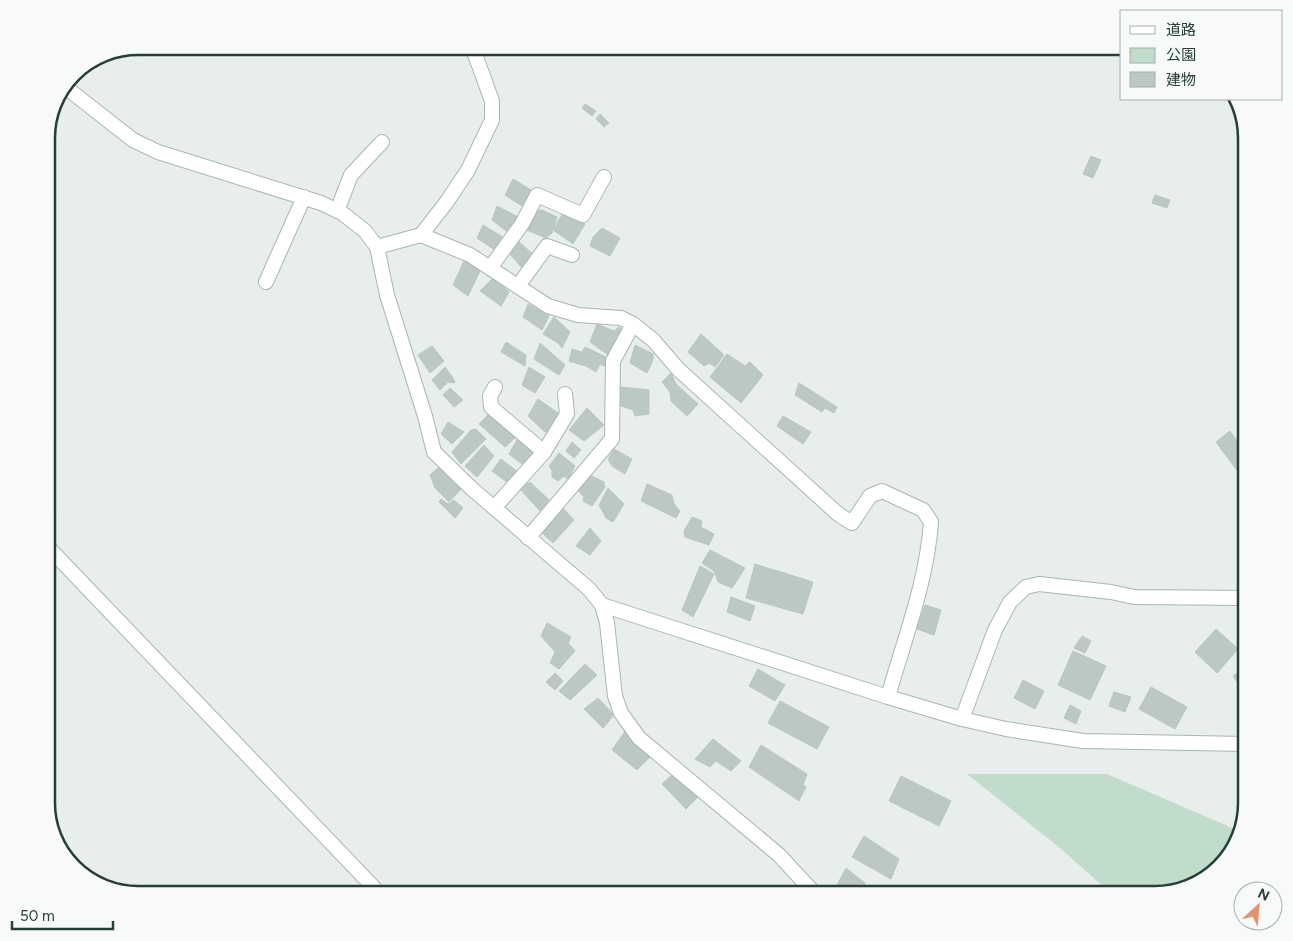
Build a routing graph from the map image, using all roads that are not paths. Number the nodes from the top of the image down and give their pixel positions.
1 (475, 55) edge
2 (70, 91) edge
3 (382, 142) dead end
4 (604, 177) dead end
5 (304, 198) junction
6 (337, 210) junction
7 (420, 235) junction
8 (377, 247) junction
9 (572, 255) dead end
10 (490, 268) junction
11 (266, 282) dead end
12 (518, 286) junction
13 (633, 324) junction
14 (495, 387) dead end
15 (565, 394) dead end
16 (544, 452) junction
17 (494, 508) junction
18 (528, 538) junction
19 (55, 554) edge
20 (1238, 598) edge
21 (602, 605) junction
22 (888, 697) junction
23 (962, 719) junction
24 (1238, 744) edge
25 (372, 886) edge
26 (808, 886) edge

1 - 7 street
2 - 5 street
3 - 6 street
4 - 10 street
5 - 6 street
5 - 11 street
6 - 8 street
7 - 8 street
7 - 10 street
8 - 17 street
9 - 12 street
10 - 12 street
12 - 13 street
13 - 18 street
13 - 22 street
14 - 16 street
15 - 16 street
16 - 17 street
17 - 18 street
18 - 21 street
19 - 25 street
20 - 23 street
21 - 22 street
21 - 26 street
22 - 23 street
23 - 24 street

